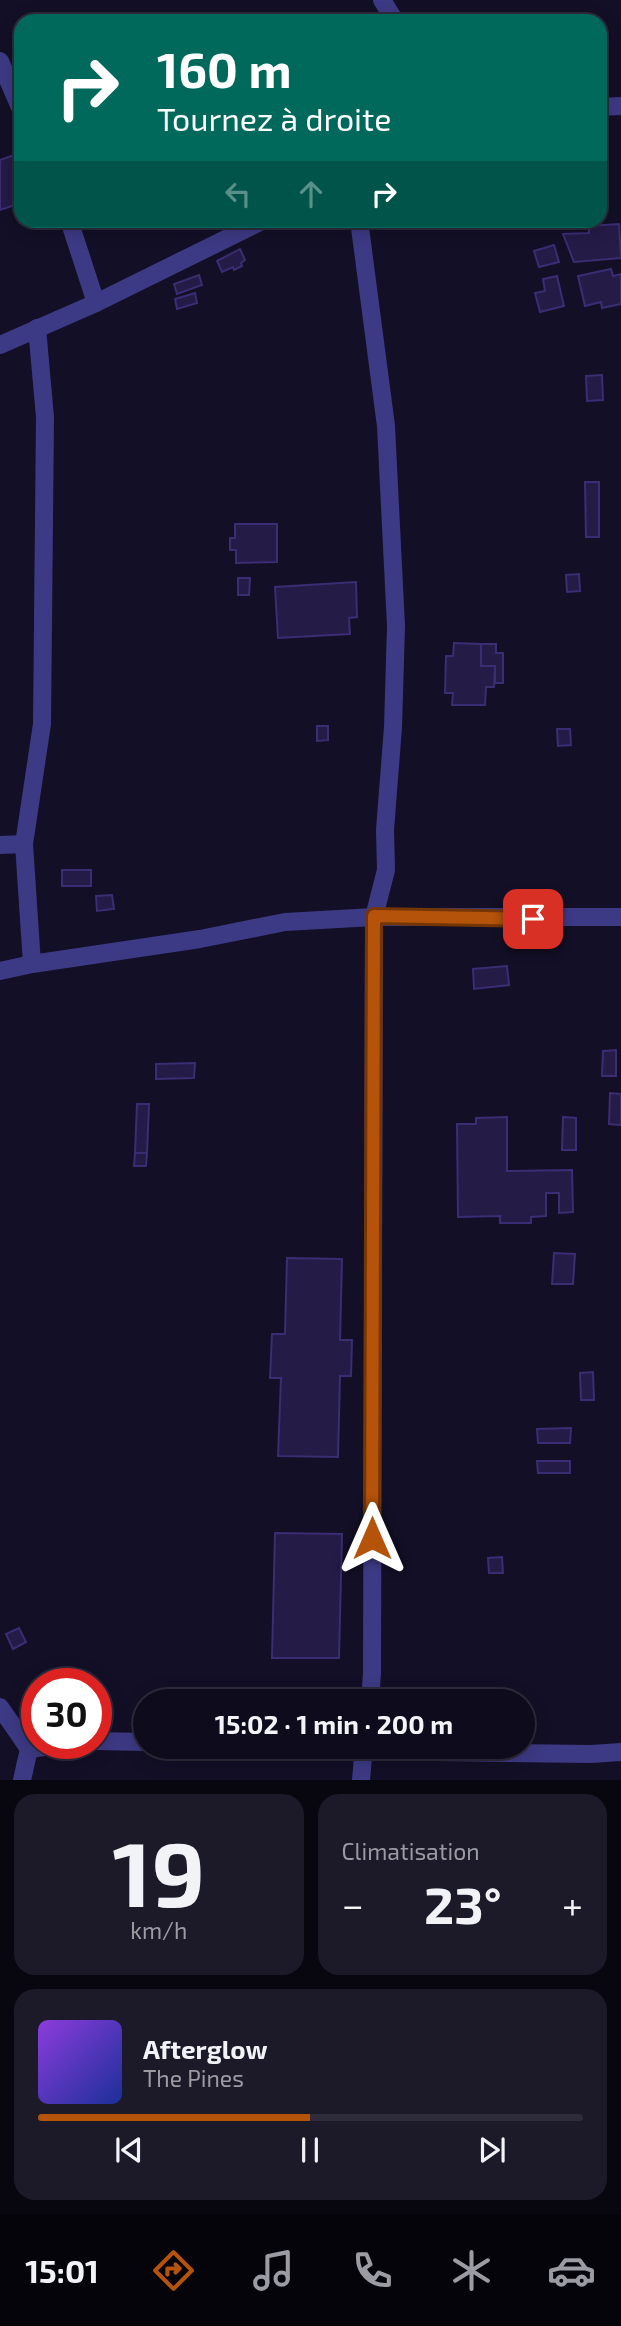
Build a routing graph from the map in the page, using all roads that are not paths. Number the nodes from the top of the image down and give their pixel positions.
1 (0, 61) edge
2 (14, 94) edge
3 (72, 228) edge
4 (248, 228) edge
5 (360, 228) edge
6 (96, 303) junction
7 (37, 328) junction
8 (0, 345) edge
9 (23, 844) junction
10 (0, 845) edge
11 (374, 916) junction
12 (621, 917) edge
13 (32, 964) junction
14 (0, 971) edge
15 (371, 1689) edge
16 (0, 1707) edge
17 (21, 1737) edge
18 (112, 1741) edge
19 (133, 1742) edge
20 (621, 1752) edge
21 (535, 1753) edge
22 (27, 1759) edge
23 (363, 1759) edge
24 (22, 1780) edge
25 (361, 1780) edge

1 - 2 street
3 - 6 street
4 - 6 street
5 - 11 street
6 - 7 street
7 - 8 street
7 - 9 street
9 - 10 street
9 - 13 street
11 - 12 street
11 - 13 street
11 - 15 street
13 - 14 street
16 - 17 street
18 - 19 street
20 - 21 street
22 - 24 street
23 - 25 street

